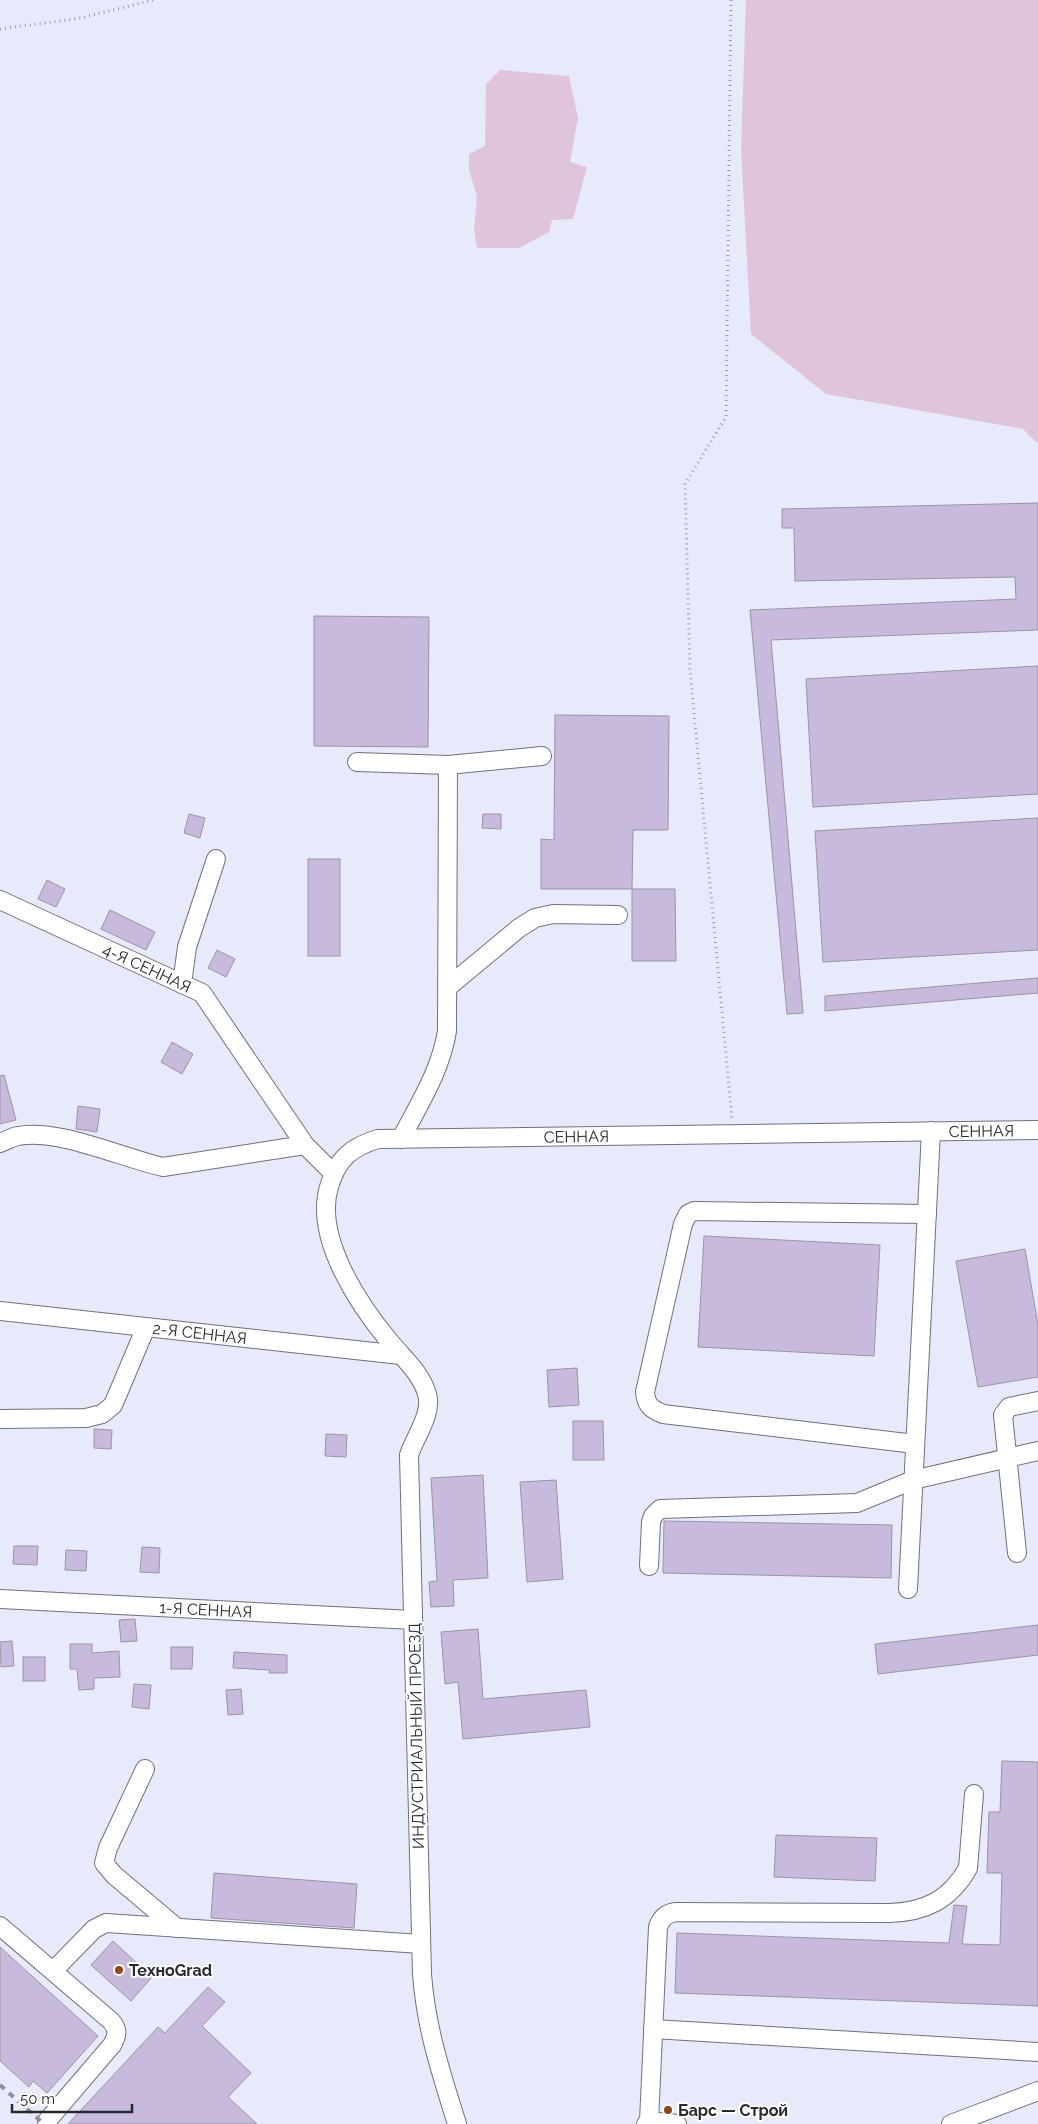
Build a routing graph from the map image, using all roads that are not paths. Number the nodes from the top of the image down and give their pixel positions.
1 (542, 756) dead end
2 (357, 762) dead end
3 (448, 765) junction
4 (216, 859) dead end
5 (0, 900) edge
6 (618, 915) dead end
7 (182, 984) junction
8 (448, 987) junction
9 (1038, 1130) edge
10 (931, 1131) junction
11 (401, 1139) junction
12 (0, 1142) edge
13 (305, 1146) junction
14 (333, 1173) junction
15 (926, 1214) junction
16 (0, 1311) edge
17 (146, 1327) junction
18 (401, 1355) junction
19 (1038, 1401) edge
20 (0, 1419) edge
21 (915, 1444) junction
22 (1038, 1451) edge
23 (1007, 1458) junction
24 (913, 1480) junction
25 (1017, 1553) dead end
26 (649, 1566) dead end
27 (908, 1589) dead end
28 (0, 1598) edge
29 (413, 1620) junction
30 (145, 1769) dead end
31 (974, 1794) dead end
32 (0, 1926) edge
33 (177, 1928) junction
34 (421, 1944) junction
35 (53, 1971) junction
36 (653, 2029) junction
37 (1038, 2052) edge
38 (1038, 2091) edge
39 (47, 2121) dead end
40 (648, 2122) edge
41 (457, 2124) edge
42 (677, 2124) edge
43 (951, 2124) edge

1 - 3 street
2 - 3 street
3 - 8 street
4 - 7 street
5 - 7 street, 4-Я СЕННАЯ
6 - 8 street
7 - 13 street, 4-Я СЕННАЯ
8 - 11 street
9 - 10 street, СЕННАЯ
10 - 11 street, СЕННАЯ
10 - 15 street
11 - 14 street, СЕННАЯ
12 - 13 street
13 - 14 street, 4-Я СЕННАЯ
14 - 18 street, СЕННАЯ
15 - 21 street
15 - 21 street
16 - 17 street, 2-Я СЕННАЯ
17 - 18 street, 2-Я СЕННАЯ
17 - 20 street
18 - 29 street, ИНДУСТРИАЛЬНЫЙ ПРОЕЗД
19 - 23 street
21 - 24 street
22 - 23 street
23 - 24 street
23 - 25 street
24 - 26 street
24 - 27 street
28 - 29 street, 1-Я СЕННАЯ
29 - 34 street, ИНДУСТРИАЛЬНЫЙ ПРОЕЗД
30 - 33 street
31 - 36 street
32 - 35 street
33 - 34 street
33 - 35 street
34 - 41 street, ИНДУСТРИАЛЬНЫЙ ПРОЕЗД
35 - 39 street
36 - 37 street
36 - 40 street
38 - 43 street
40 - 42 street

